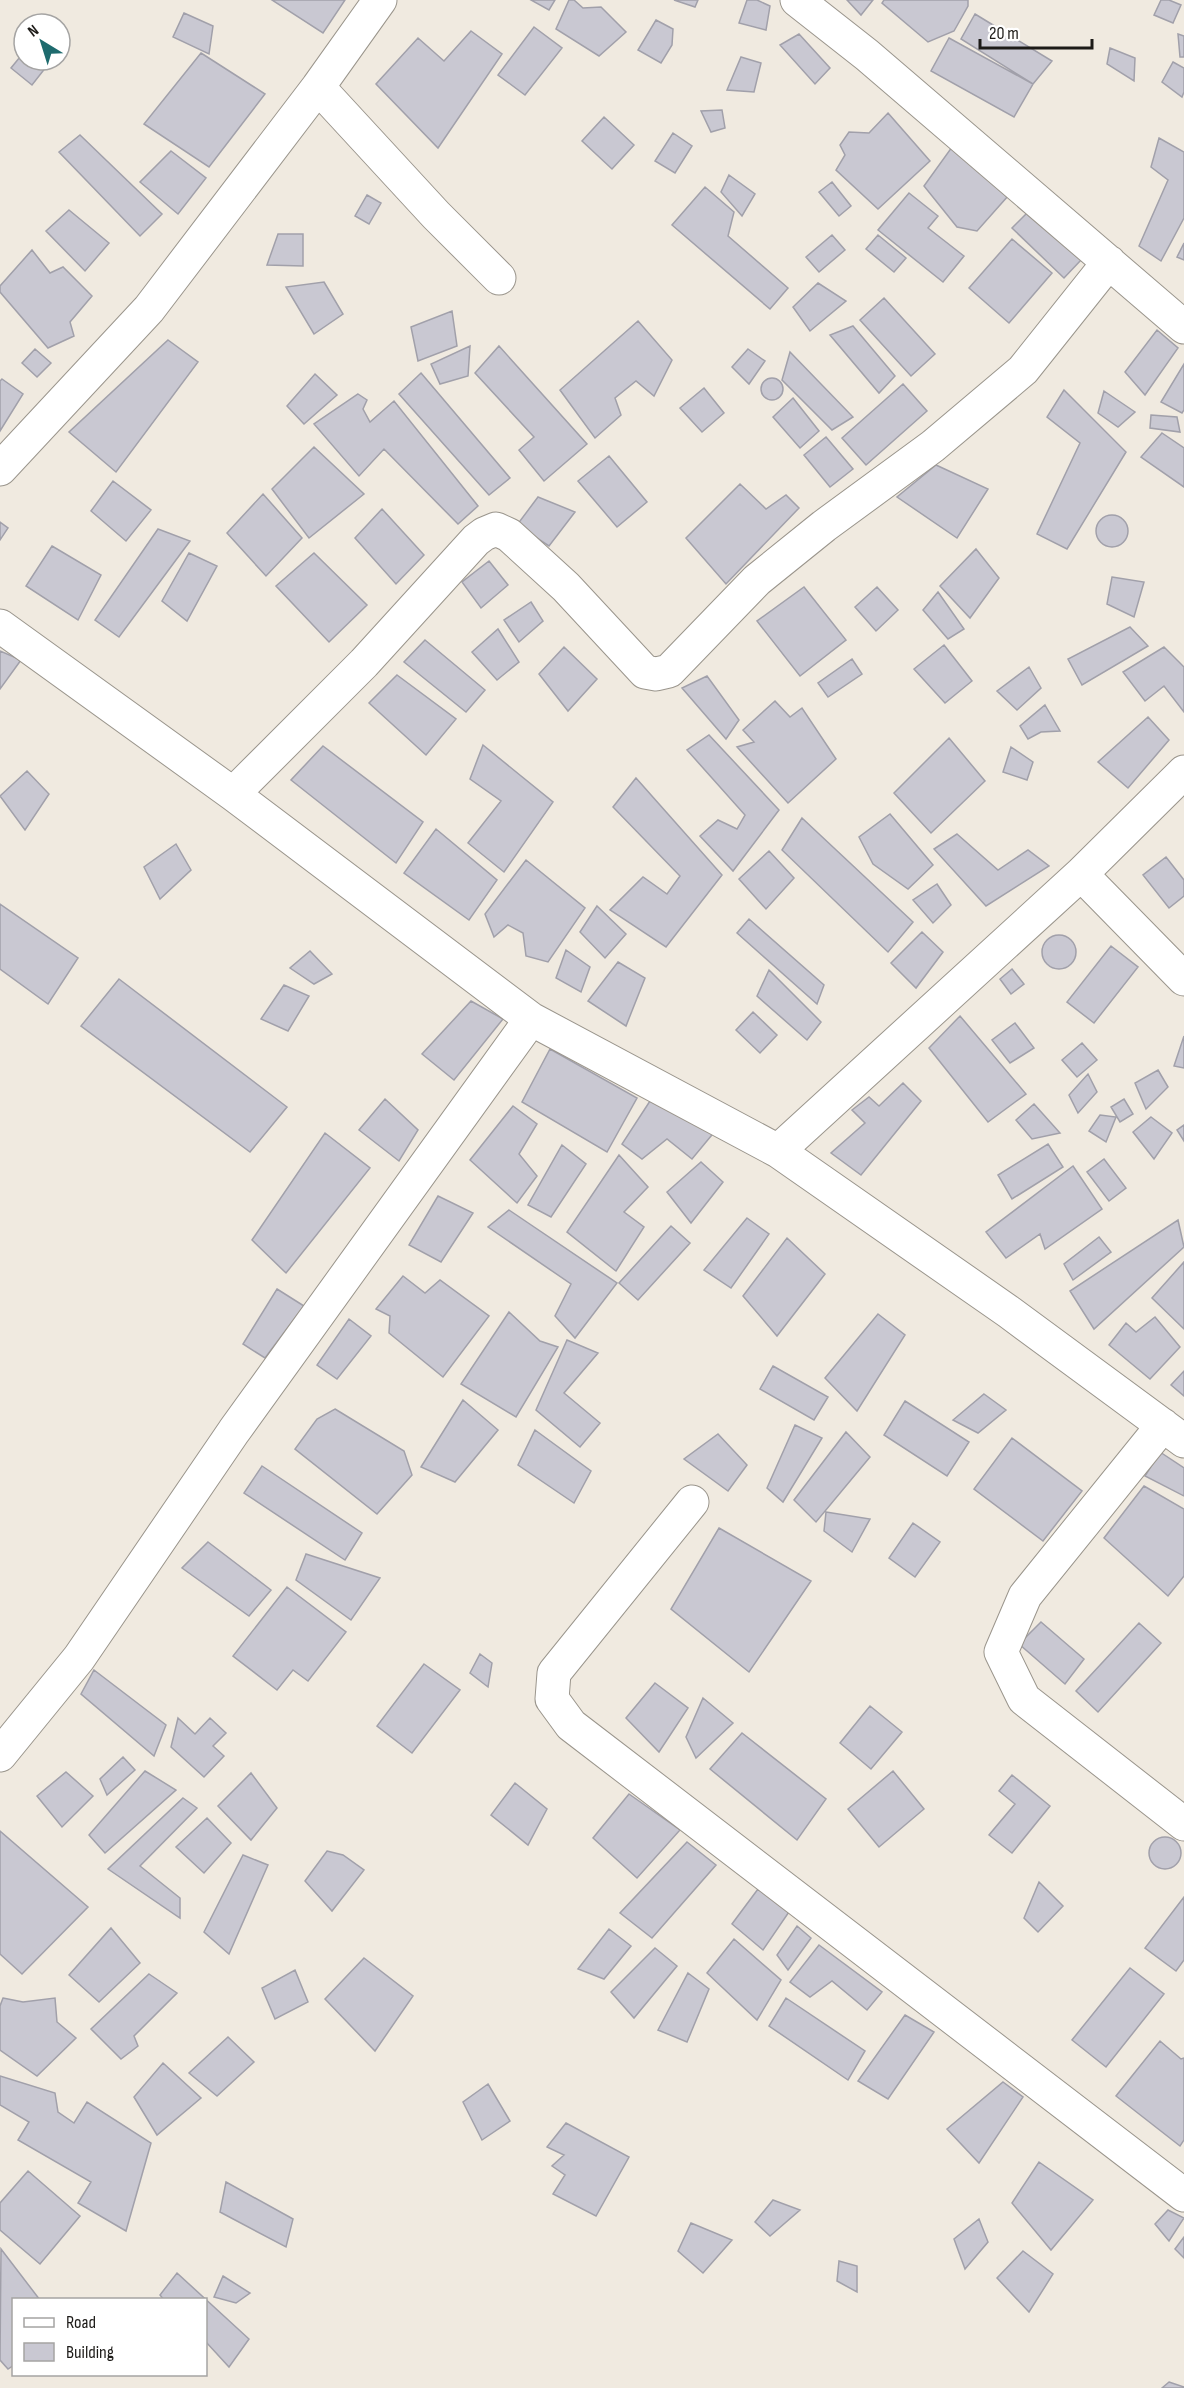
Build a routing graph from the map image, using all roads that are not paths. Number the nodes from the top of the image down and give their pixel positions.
1 (380, 0) edge
2 (797, 0) edge
3 (318, 87) junction
4 (1109, 262) junction
5 (499, 278) dead end
6 (1184, 327) edge
7 (0, 469) edge
8 (0, 626) edge
9 (1184, 772) edge
10 (233, 794) junction
11 (1081, 874) junction
12 (1184, 979) edge
13 (531, 1019) junction
14 (778, 1151) junction
15 (1174, 1433) edge
16 (692, 1502) dead end
17 (0, 1755) edge
18 (1184, 1824) edge
19 (1181, 2188) edge

1 - 3 street
2 - 4 street
3 - 5 street
3 - 7 street
4 - 6 street
4 - 10 street
8 - 10 street
9 - 11 street
10 - 13 street
11 - 12 street
11 - 14 street
13 - 14 street
13 - 17 street
14 - 15 street
15 - 18 street
16 - 19 street

